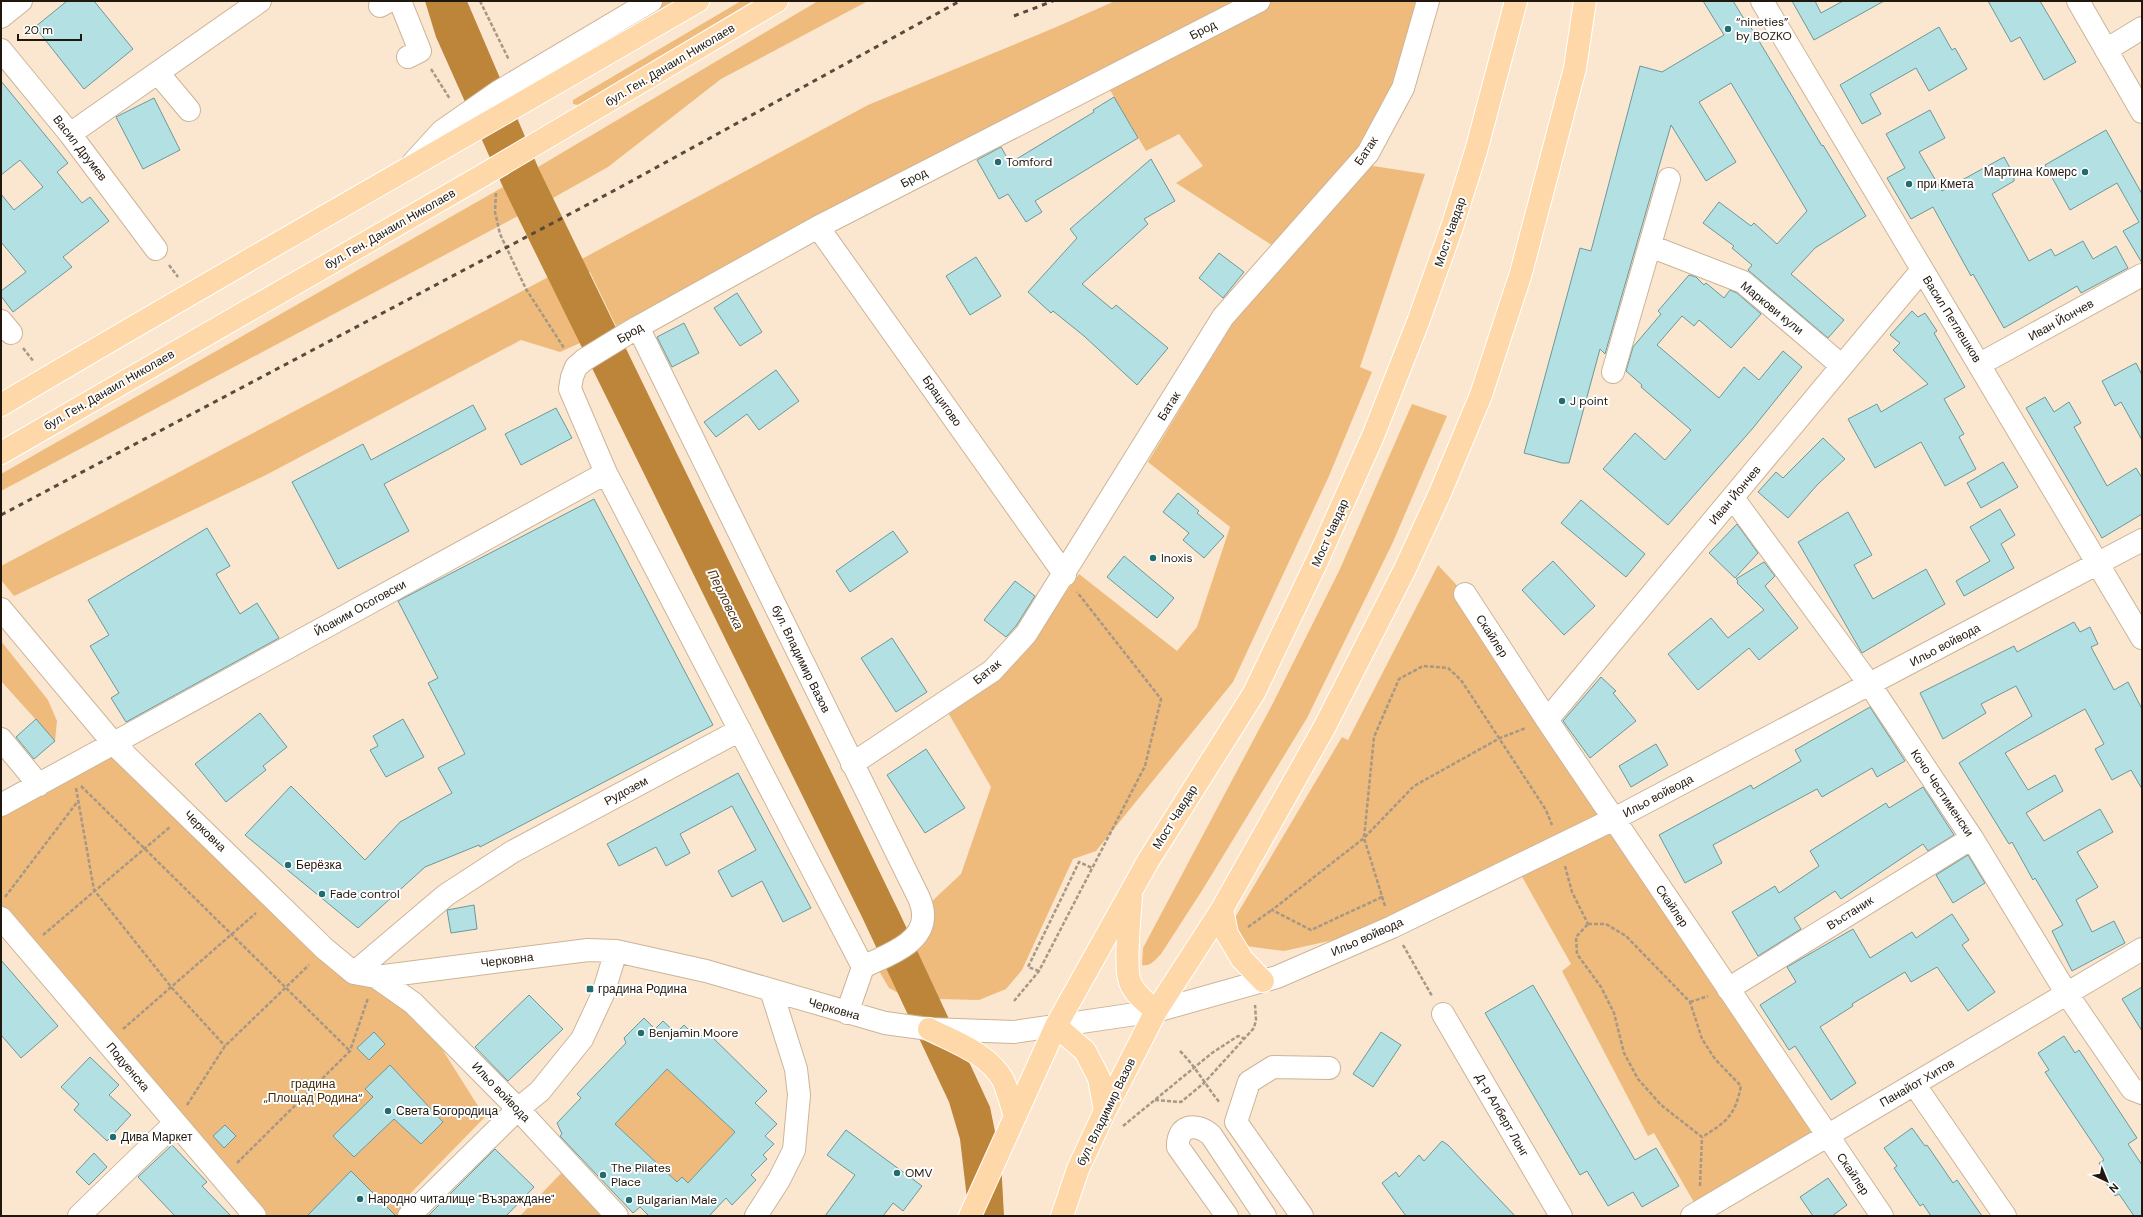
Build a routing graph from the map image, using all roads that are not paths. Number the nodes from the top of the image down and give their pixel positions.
1 (21, 1) edge
2 (260, 1) edge
3 (651, 1) edge
4 (698, 1) edge
5 (778, 1) edge
6 (1259, 1) edge
7 (1428, 1) edge
8 (1516, 1) edge
9 (1585, 1) edge
10 (1762, 1) edge
11 (2078, 1) edge
12 (390, 3) edge
13 (1, 17) edge
14 (2142, 28) edge
15 (1, 50) edge
16 (2106, 50) junction
17 (414, 54) road end
18 (158, 73) junction
19 (189, 110) dead end
20 (2142, 112) edge
21 (70, 134) junction
22 (410, 168) junction
23 (1669, 180) dead end
24 (818, 227) junction
25 (1650, 246) junction
26 (156, 249) dead end
27 (1922, 270) junction
28 (2142, 275) edge
29 (632, 331) junction
30 (1980, 364) junction
31 (1842, 366) junction
32 (1613, 372) dead end
33 (1, 405) edge
34 (1, 453) edge
35 (606, 473) junction
36 (1733, 498) junction
37 (2142, 540) edge
38 (2097, 564) junction
39 (1065, 575) junction
40 (1465, 594) dead end
41 (1, 609) edge
42 (2142, 638) edge
43 (1870, 685) junction
44 (1547, 720) junction
45 (740, 730) junction
46 (1, 739) edge
47 (114, 744) junction
48 (852, 764) junction
49 (38, 785) junction
50 (1, 805) edge
51 (1614, 819) junction
52 (1972, 838) junction
53 (1131, 891) junction
54 (1222, 909) junction
55 (3, 924) edge
56 (2142, 949) edge
57 (616, 951) junction
58 (863, 967) junction
59 (354, 973) junction
60 (376, 977) junction
61 (1258, 983) junction
62 (1728, 989) junction
63 (771, 990) junction
64 (2067, 994) junction
65 (1156, 1011) junction
66 (848, 1013) junction
67 (1442, 1014) road end
68 (1056, 1026) junction
69 (929, 1029) junction
70 (1329, 1068) dead end
71 (1914, 1084) junction
72 (2142, 1093) edge
73 (518, 1109) junction
74 (1105, 1111) junction
75 (1014, 1116) junction
76 (175, 1124) junction
77 (1827, 1135) junction
78 (1696, 1214) edge
79 (79, 1216) edge
80 (255, 1216) edge
81 (409, 1216) edge
82 (617, 1216) edge
83 (756, 1216) edge
84 (970, 1216) edge
85 (1062, 1216) edge
86 (1227, 1216) edge
87 (1265, 1216) edge
88 (1302, 1216) edge
89 (1561, 1216) edge
90 (1882, 1216) edge
91 (2005, 1216) edge

1 - 13 street
2 - 18 street
3 - 22 street
4 - 22 main road
5 - 34 main road, бул. Ген. Данаил Николаев
6 - 24 street, Брод
7 - 39 street, Батак
8 - 53 main road, Мост Чавдар
9 - 54 main road
10 - 27 street, Васил Петлешков
11 - 16 street
12 - 17 street
14 - 16 street
15 - 21 street, Васил Друмев
16 - 20 street
18 - 19 street
18 - 21 street
21 - 26 street, Васил Друмев
22 - 33 main road
23 - 25 street
24 - 29 street, Брод
24 - 39 street, Брацигово
25 - 31 street, Маркови кули
25 - 32 street
27 - 30 street, Васил Петлешков
27 - 31 street, Иван Йончев
28 - 30 street, Иван Йончев
29 - 35 street, Брод
29 - 48 street, бул. Владимир Вазов
30 - 38 street, Васил Петлешков
31 - 36 street, Иван Йончев
35 - 45 street
35 - 47 street, Йоаким Осоговски
36 - 43 street, Кочо Честименски
36 - 44 street, Иван Йончев
37 - 38 street, Ильо войвода
38 - 42 street, Васил Петлешков
38 - 43 street, Ильо войвода
39 - 48 street, Батак
40 - 44 street, Скайлер
41 - 47 street, Черковна
43 - 51 street, Ильо войвода
43 - 52 street, Кочо Честименски
44 - 51 street, Скайлер
45 - 58 street
45 - 59 street, Рудозем
46 - 49 street
47 - 49 street, Йоаким Осоговски
47 - 59 street, Черковна
48 - 58 street, бул. Владимир Вазов
49 - 50 street, Йоаким Осоговски
51 - 61 street, Ильо войвода
51 - 62 street, Скайлер
52 - 62 street, Въстаник
52 - 64 street, Кочо Честименски
53 - 65 main road
53 - 68 main road, Мост Чавдар
54 - 61 main road
54 - 65 main road
55 - 76 street, Подуенска
56 - 64 street, Панайот Хитов
57 - 60 street, Черковна
57 - 63 street, Черковна
57 - 73 street
58 - 66 street
59 - 60 street, Черковна
60 - 73 street, Ильо войвода
61 - 65 street, Ильо войвода
62 - 77 street, Скайлер
63 - 66 street, Черковна
63 - 83 street
64 - 71 street, Панайот Хитов
64 - 72 street, Кочо Честименски
65 - 68 street, Черковна
65 - 74 main road, бул. Владимир Вазов
66 - 69 street, Черковна
67 - 89 street, Д-р Алберт Лонг
68 - 69 street, Черковна
68 - 74 main road
68 - 75 main road
69 - 75 main road
70 - 88 street
71 - 77 street, Панайот Хитов
71 - 91 street
73 - 81 street
73 - 82 street, Ильо войвода
74 - 85 main road, бул. Владимир Вазов
75 - 84 main road
76 - 79 street
76 - 80 street, Подуенска
77 - 78 street, Панайот Хитов
77 - 90 street, Скайлер
86 - 87 street

